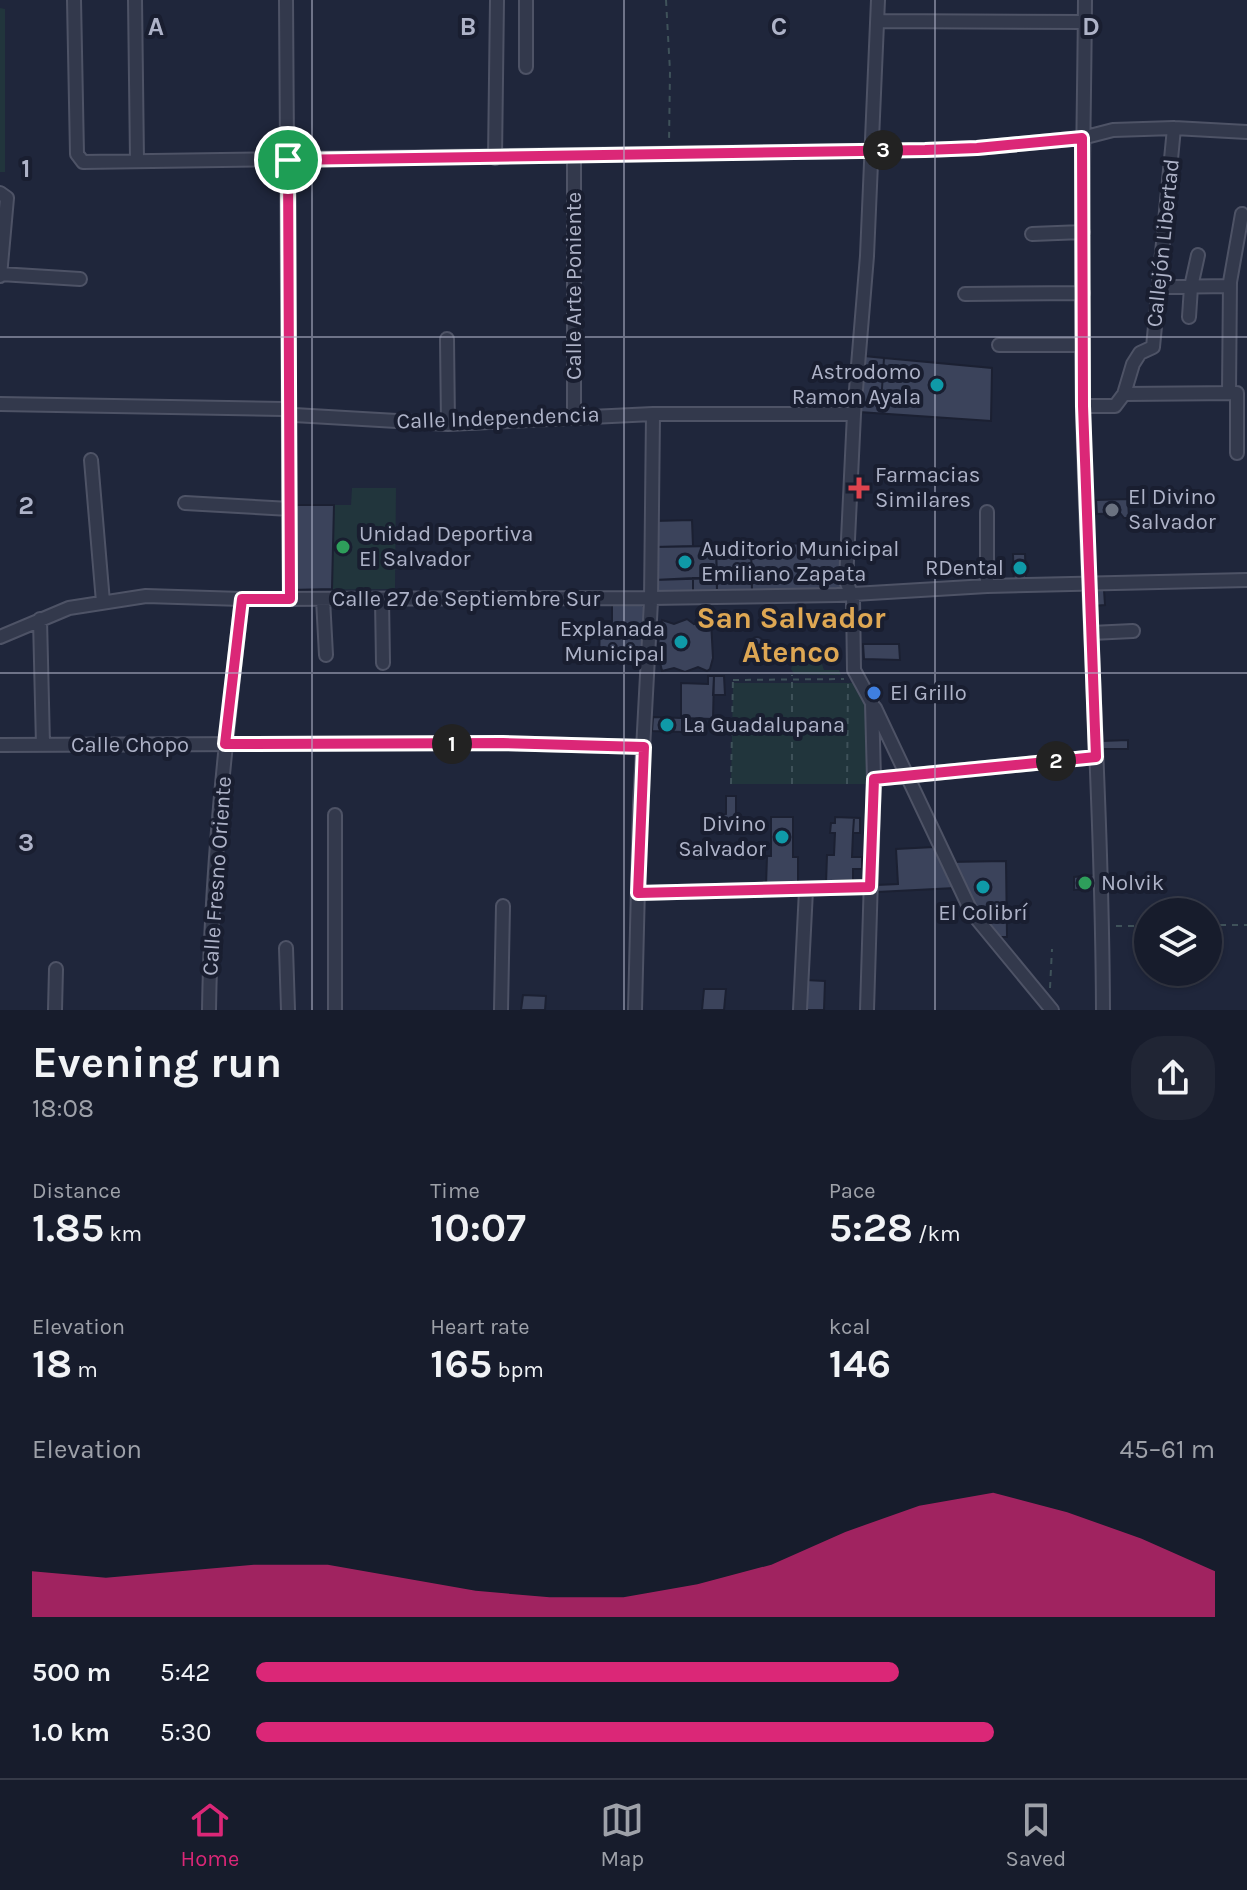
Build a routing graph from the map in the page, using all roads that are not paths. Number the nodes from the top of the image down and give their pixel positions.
1 (74, 0) edge
2 (135, 0) edge
3 (286, 0) edge
4 (497, 0) edge
5 (526, 0) edge
6 (878, 0) edge
7 (1085, 0) edge
8 (877, 21) junction
9 (1084, 22) junction
10 (526, 67) dead end
11 (1174, 128) junction
12 (1247, 132) edge
13 (1082, 138) junction
14 (872, 150) junction
15 (574, 157) junction
16 (495, 158) junction
17 (137, 160) junction
18 (288, 160) junction
19 (0, 193) edge
20 (1242, 214) dead end
21 (1083, 232) junction
22 (1032, 234) dead end
23 (1241, 250) edge
24 (1198, 255) dead end
25 (0, 275) edge
26 (80, 279) dead end
27 (1230, 286) junction
28 (1159, 287) junction
29 (1191, 287) junction
30 (1083, 293) junction
31 (965, 294) dead end
32 (1189, 317) dead end
33 (447, 339) dead end
34 (999, 345) dead end
35 (1082, 345) junction
36 (1229, 392) junction
37 (1124, 394) junction
38 (0, 404) edge
39 (1083, 406) junction
40 (289, 413) junction
41 (653, 414) junction
42 (854, 414) junction
43 (574, 416) junction
44 (448, 424) junction
45 (1237, 453) dead end
46 (91, 460) dead end
47 (185, 503) dead end
48 (290, 509) junction
49 (987, 512) dead end
50 (1247, 580) edge
51 (1088, 584) junction
52 (987, 586) junction
53 (852, 593) junction
54 (651, 598) junction
55 (242, 599) junction
56 (290, 599) junction
57 (323, 599) junction
58 (382, 599) junction
59 (103, 602) junction
60 (40, 619) junction
61 (1133, 631) dead end
62 (1091, 633) junction
63 (0, 637) edge
64 (326, 655) dead end
65 (383, 663) dead end
66 (872, 703) junction
67 (225, 744) junction
68 (0, 745) edge
69 (43, 745) junction
70 (644, 747) junction
71 (1096, 757) junction
72 (907, 775) junction
73 (874, 779) junction
74 (335, 815) dead end
75 (870, 887) junction
76 (806, 890) junction
77 (638, 893) junction
78 (503, 906) dead end
79 (286, 948) dead end
80 (56, 969) dead end
81 (1051, 1009) edge
82 (55, 1010) edge
83 (209, 1010) edge
84 (288, 1010) edge
85 (335, 1010) edge
86 (501, 1010) edge
87 (635, 1010) edge
88 (800, 1010) edge
89 (867, 1010) edge
90 (1103, 1010) edge

1 - 17 street
2 - 17 street
3 - 18 street
4 - 16 street
5 - 10 street
6 - 8 street
7 - 9 street
8 - 9 street
8 - 14 street
9 - 13 street
11 - 12 street
11 - 13 street
11 - 28 street, Callejón Libertad
13 - 14 street
13 - 21 street
14 - 15 street
14 - 42 street
15 - 16 street
15 - 43 street, Calle Arte Poniente
16 - 18 street
17 - 18 street
18 - 40 street
19 - 25 street
20 - 23 street
21 - 22 street
21 - 30 street
23 - 27 street
24 - 29 street
25 - 26 street
27 - 29 street
27 - 36 street
28 - 29 street
28 - 37 street, Callejón Libertad
29 - 32 street
30 - 31 street
30 - 35 street
33 - 44 street
34 - 35 street
35 - 39 street
36 - 37 street
36 - 45 street
37 - 39 street
38 - 40 street, Calle Independencia
39 - 51 street
40 - 44 street, Calle Independencia
40 - 48 street
41 - 42 street, Calle Independencia
41 - 43 street, Calle Independencia
41 - 54 street
42 - 53 street
43 - 44 street, Calle Independencia
46 - 59 street
47 - 48 street
48 - 56 street
49 - 52 street
50 - 51 street, Calle 27 de Septiembre Sur
51 - 52 street, Calle 27 de Septiembre Sur
51 - 62 street
52 - 53 street, Calle 27 de Septiembre Sur
53 - 54 street, Calle 27 de Septiembre Sur
53 - 66 street
54 - 58 street, Calle 27 de Septiembre Sur
54 - 70 street
55 - 56 street, Calle 27 de Septiembre Sur
55 - 59 street, Calle 27 de Septiembre Sur
55 - 67 street, Calle Fresno Oriente
56 - 57 street, Calle 27 de Septiembre Sur
57 - 58 street, Calle 27 de Septiembre Sur
57 - 64 street
58 - 65 street
59 - 60 street, Calle 27 de Septiembre Sur
60 - 63 street, Calle 27 de Septiembre Sur
60 - 69 street
61 - 62 street
62 - 71 street
66 - 72 street
66 - 73 street
67 - 69 street, Calle Chopo
67 - 70 street, Calle Chopo
67 - 83 street, Calle Fresno Oriente
68 - 69 street, Calle Chopo
70 - 77 street
71 - 72 street
71 - 90 street
72 - 73 street
72 - 81 street
73 - 75 street
74 - 85 street
75 - 76 street
75 - 89 street
76 - 77 street
76 - 88 street
77 - 87 street
78 - 86 street
79 - 84 street
80 - 82 street

